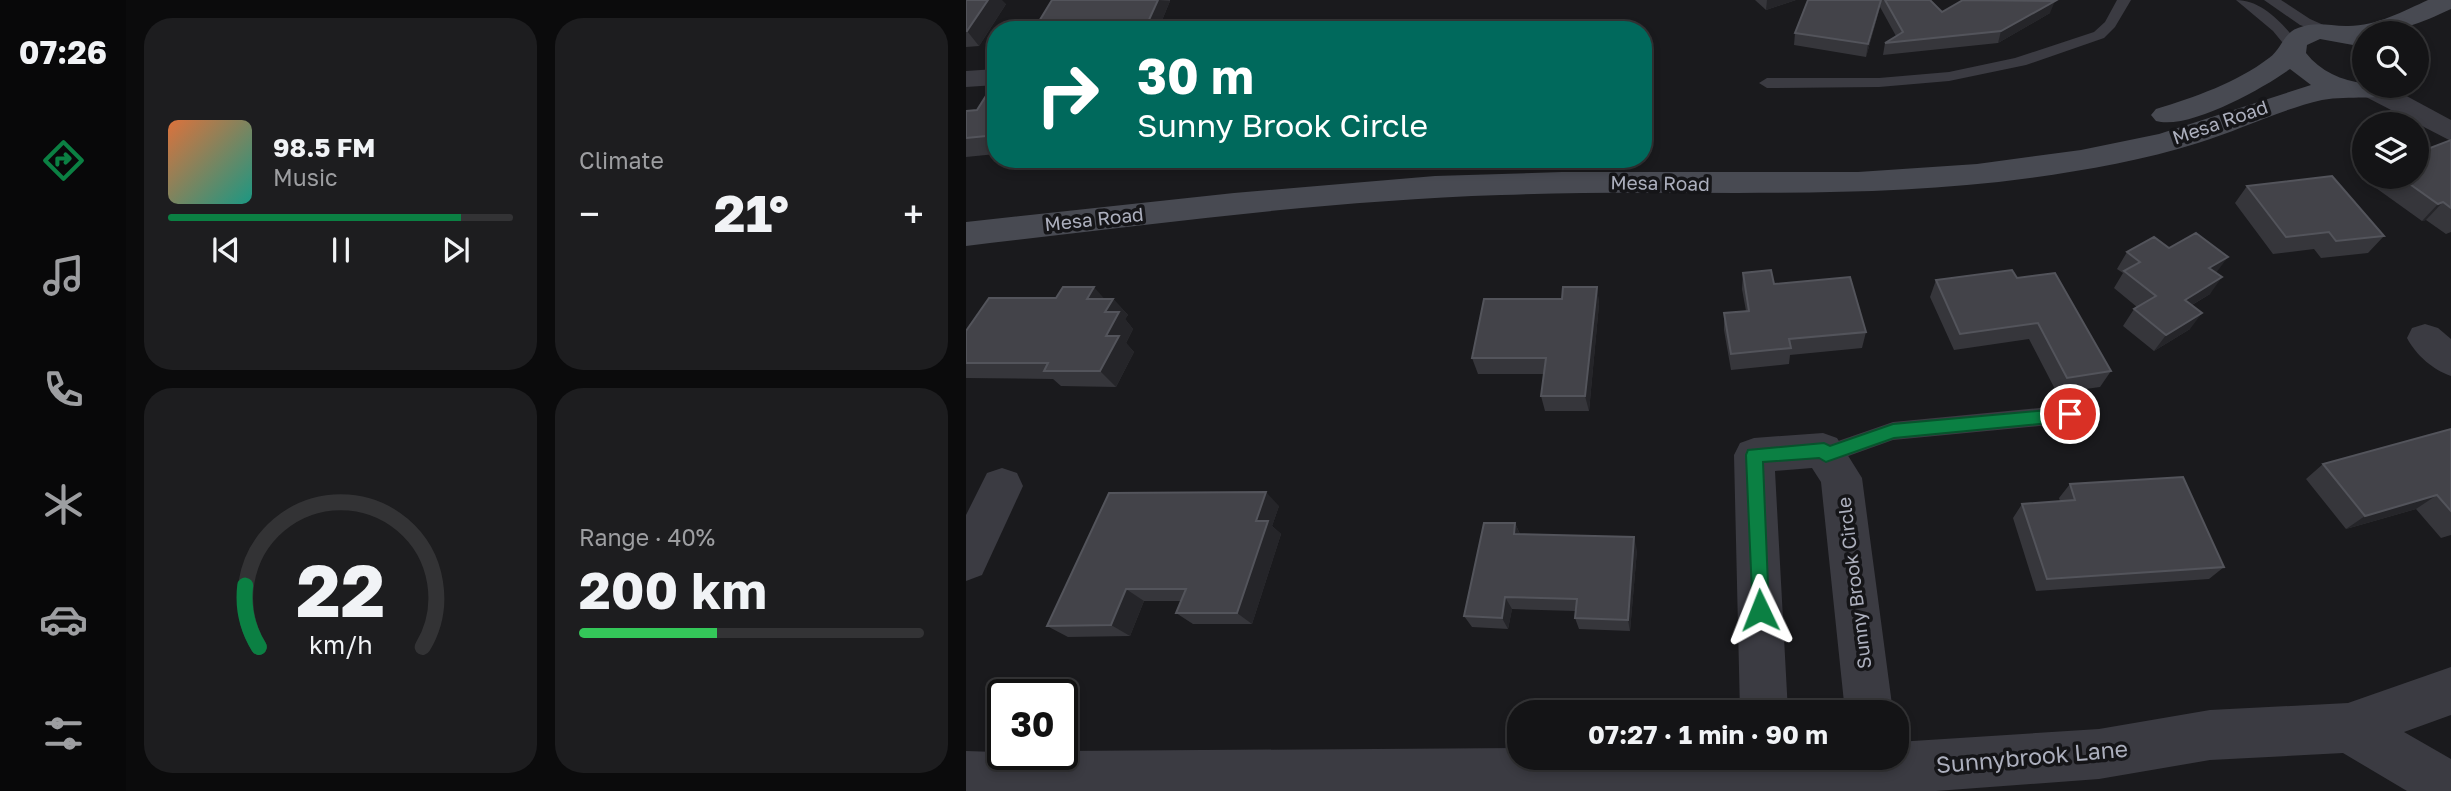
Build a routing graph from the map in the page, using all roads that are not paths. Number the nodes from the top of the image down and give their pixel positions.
1 (2124, 0) edge
2 (2243, 0) edge
3 (2271, 0) edge
4 (2449, 0) edge
5 (2347, 35) edge
6 (2292, 49) junction
7 (987, 78) edge
8 (966, 79) edge
9 (1767, 83) dead end
10 (2343, 88) junction
11 (2352, 88) edge
12 (2429, 92) edge
13 (2401, 98) edge
14 (2451, 103) edge
15 (2451, 132) edge
16 (1652, 159) edge
17 (1377, 168) edge
18 (966, 209) edge
19 (966, 234) edge
20 (2070, 414) dead end
21 (1826, 455) junction
22 (1002, 486) dead end
23 (966, 560) edge
24 (2451, 691) edge
25 (1764, 700) edge
26 (1868, 700) edge
27 (2348, 728) junction
28 (1909, 762) edge
29 (1806, 770) edge
30 (1767, 774) edge
31 (966, 777) edge
32 (2451, 788) edge

1 - 9 lane
2 - 6 lane
3 - 5 lane
4 - 5 main road, Mesa Road
5 - 6 main road, Mesa Road
6 - 10 main road, Mesa Road
6 - 16 main road, Mesa Road
7 - 8 street
10 - 11 main road, Mesa Road
10 - 19 main road, Mesa Road
12 - 14 street
13 - 15 street
17 - 18 main road, Mesa Road
20 - 21 lane
21 - 25 street
21 - 26 street, Sunny Brook Circle
22 - 23 street
24 - 27 street, Sunnybrook Lane
27 - 28 street, Sunnybrook Lane
27 - 32 street
29 - 30 street, Sunnybrook Lane
30 - 31 street, Sunnybrook Lane

